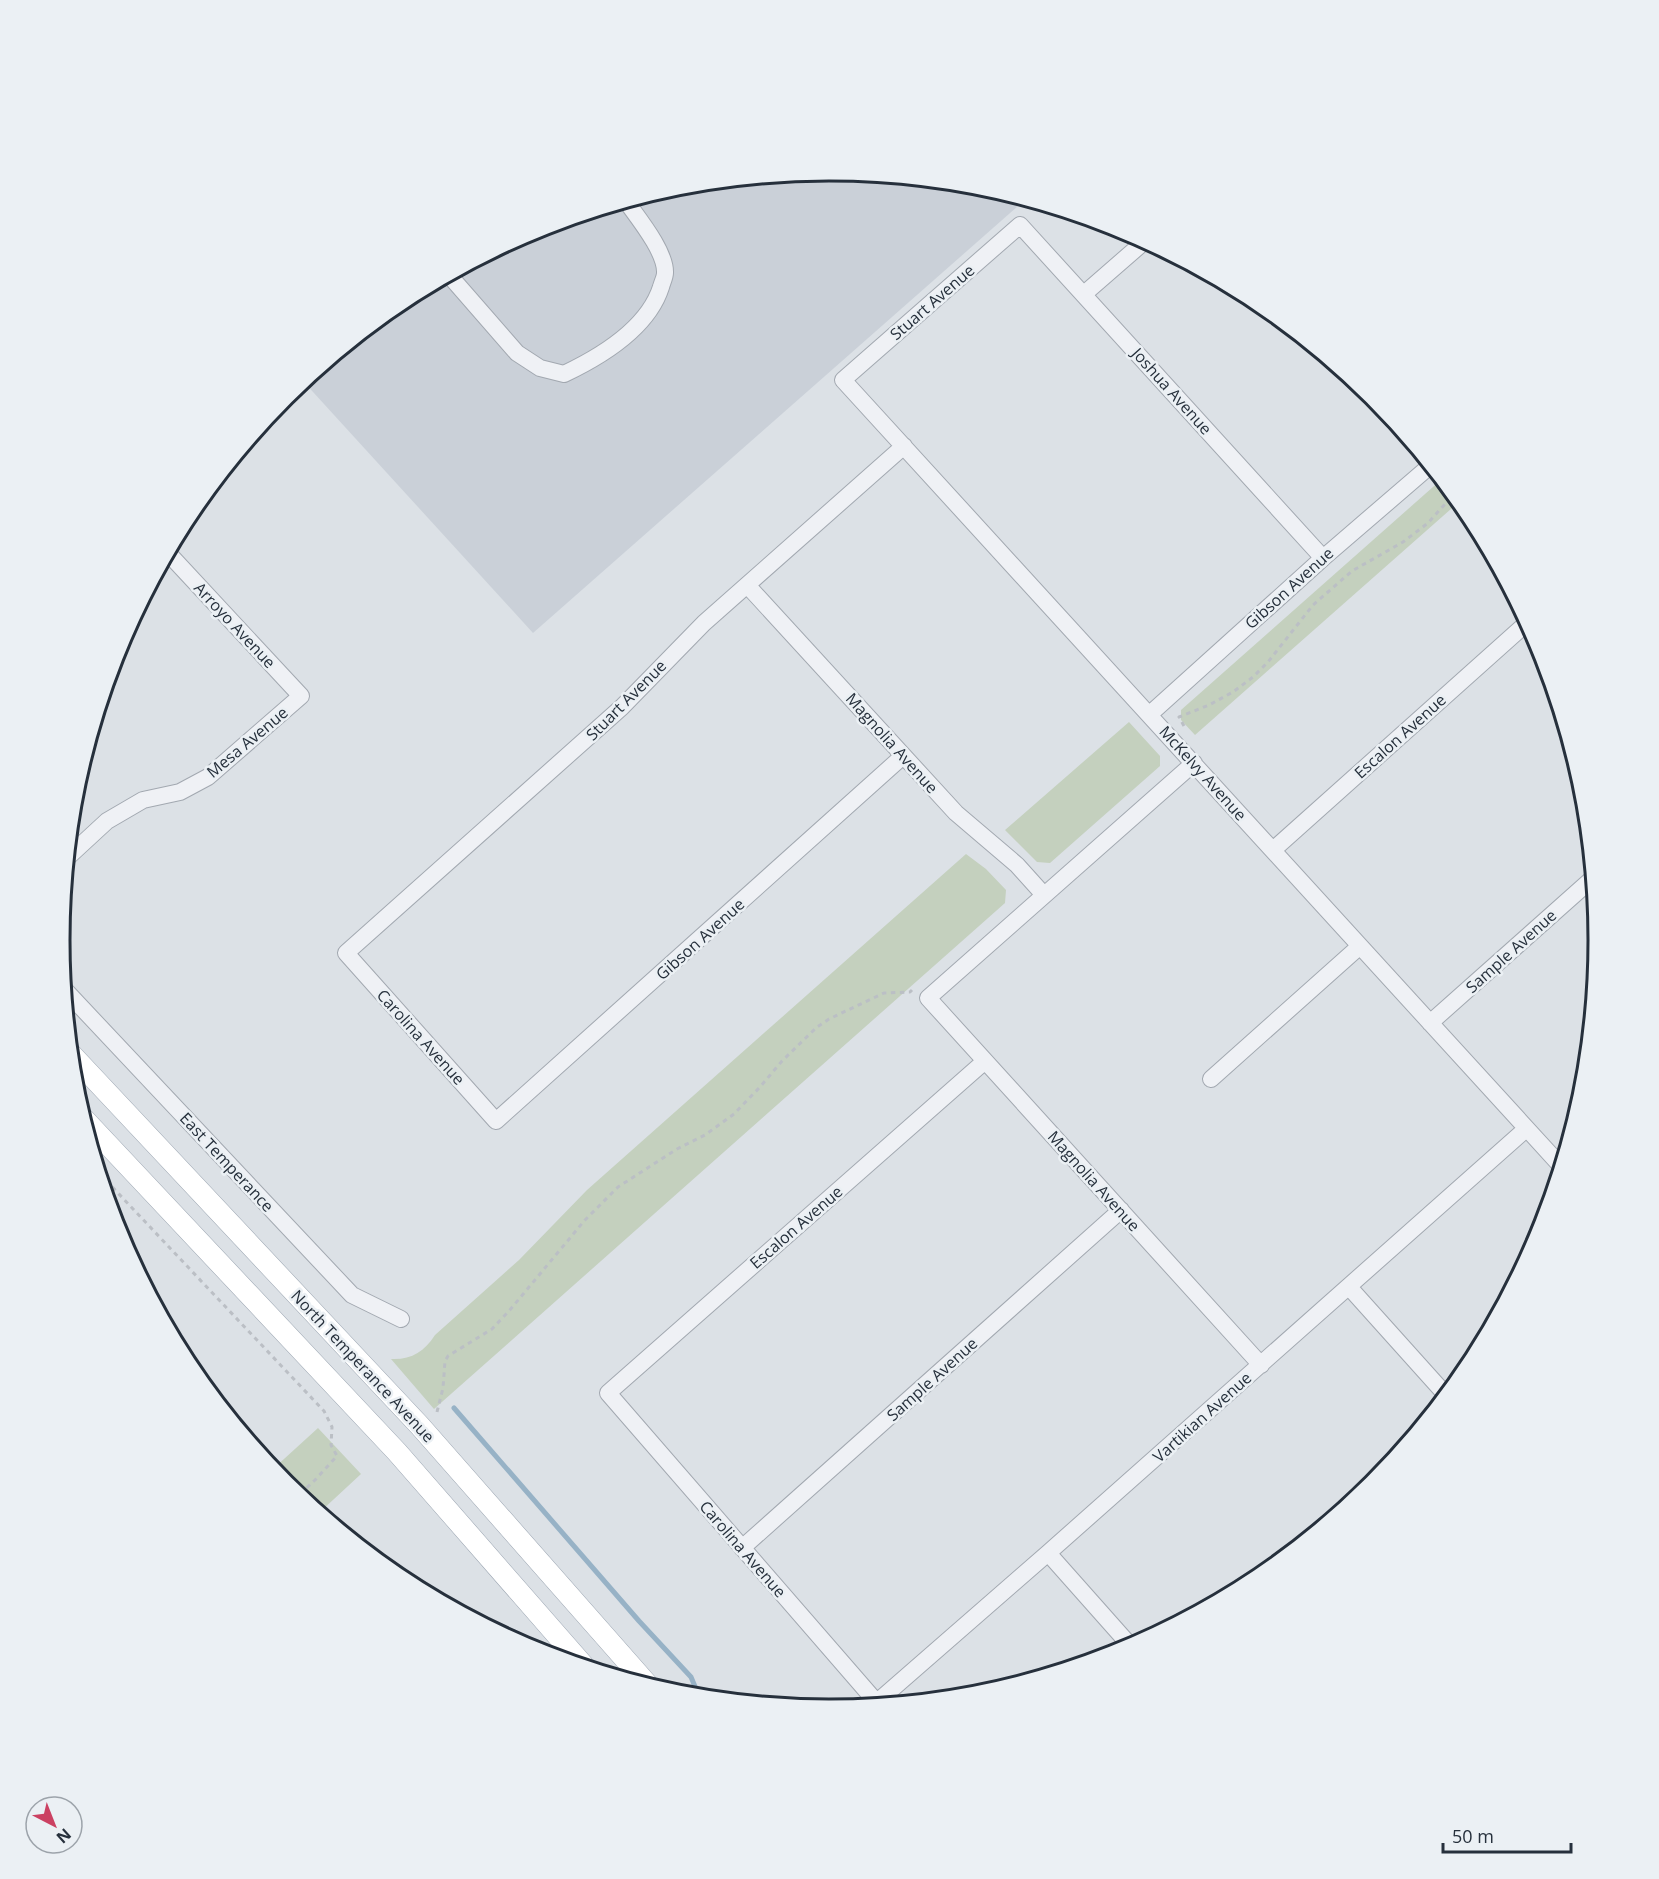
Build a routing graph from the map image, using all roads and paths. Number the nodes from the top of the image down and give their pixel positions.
1 (630, 207) edge
2 (1020, 225) joint
3 (1138, 247) edge
4 (454, 280) edge
5 (1084, 294) junction
6 (843, 380) joint
7 (904, 446) junction
8 (1426, 470) edge
9 (1448, 500) edge
10 (173, 558) edge
11 (1323, 558) junction
12 (747, 585) junction
13 (1521, 628) edge
14 (301, 696) joint
15 (1150, 714) junction
16 (1180, 748) junction
17 (903, 756) junction
18 (1194, 764) junction
19 (76, 850) edge
20 (1273, 850) junction
21 (1586, 884) edge
22 (1044, 895) junction
23 (1360, 946) junction
24 (346, 953) joint
25 (923, 991) junction
26 (73, 998) edge
27 (1430, 1023) junction
28 (985, 1061) junction
29 (81, 1065) edge
30 (1211, 1079) dead end
31 (496, 1121) joint
32 (94, 1129) edge
33 (1526, 1129) junction
34 (1555, 1160) edge
35 (113, 1187) edge
36 (1121, 1210) junction
37 (1349, 1287) junction
38 (400, 1319) dead end
39 (1261, 1365) junction
40 (1441, 1389) edge
41 (608, 1393) joint
42 (437, 1412) dead end
43 (306, 1488) edge
44 (742, 1548) junction
45 (1048, 1554) junction
46 (1124, 1639) edge
47 (573, 1653) edge
48 (638, 1674) edge
49 (885, 1696) edge
50 (872, 1697) edge

1 - 4 street
2 - 5 street, Joshua Avenue
2 - 6 street, Stuart Avenue
3 - 5 street
5 - 11 street, Joshua Avenue
6 - 7 street, McKelvy Avenue
7 - 12 street, Stuart Avenue
7 - 15 street, McKelvy Avenue
8 - 11 street, Gibson Avenue
9 - 16 path
10 - 14 street, Arroyo Avenue
11 - 15 street, Gibson Avenue
12 - 17 street, Magnolia Avenue
12 - 24 street, Stuart Avenue
13 - 20 street, Escalon Avenue
14 - 19 street, Mesa Avenue
15 - 16 street, McKelvy Avenue
16 - 18 street, McKelvy Avenue
17 - 22 street, Magnolia Avenue
17 - 31 street, Gibson Avenue
18 - 20 street, McKelvy Avenue
18 - 22 street
20 - 23 street, McKelvy Avenue
21 - 27 street, Sample Avenue
22 - 25 street
23 - 27 street, McKelvy Avenue
23 - 30 street
24 - 31 street, Carolina Avenue
25 - 28 street, Magnolia Avenue
25 - 42 path
26 - 38 street, East Temperance
27 - 33 street, McKelvy Avenue
28 - 36 street, Magnolia Avenue
28 - 41 street, Escalon Avenue
29 - 48 main road, North Temperance Avenue
32 - 47 main road, North Temperance Avenue
33 - 34 street, McKelvy Avenue
33 - 37 street, Vartikian Avenue
35 - 43 path
36 - 39 street, Magnolia Avenue
36 - 44 street, Sample Avenue
37 - 39 street, Vartikian Avenue
37 - 40 street
39 - 45 street, Vartikian Avenue
41 - 44 street, Carolina Avenue
44 - 50 street, Carolina Avenue
45 - 46 street
45 - 49 street, Vartikian Avenue

